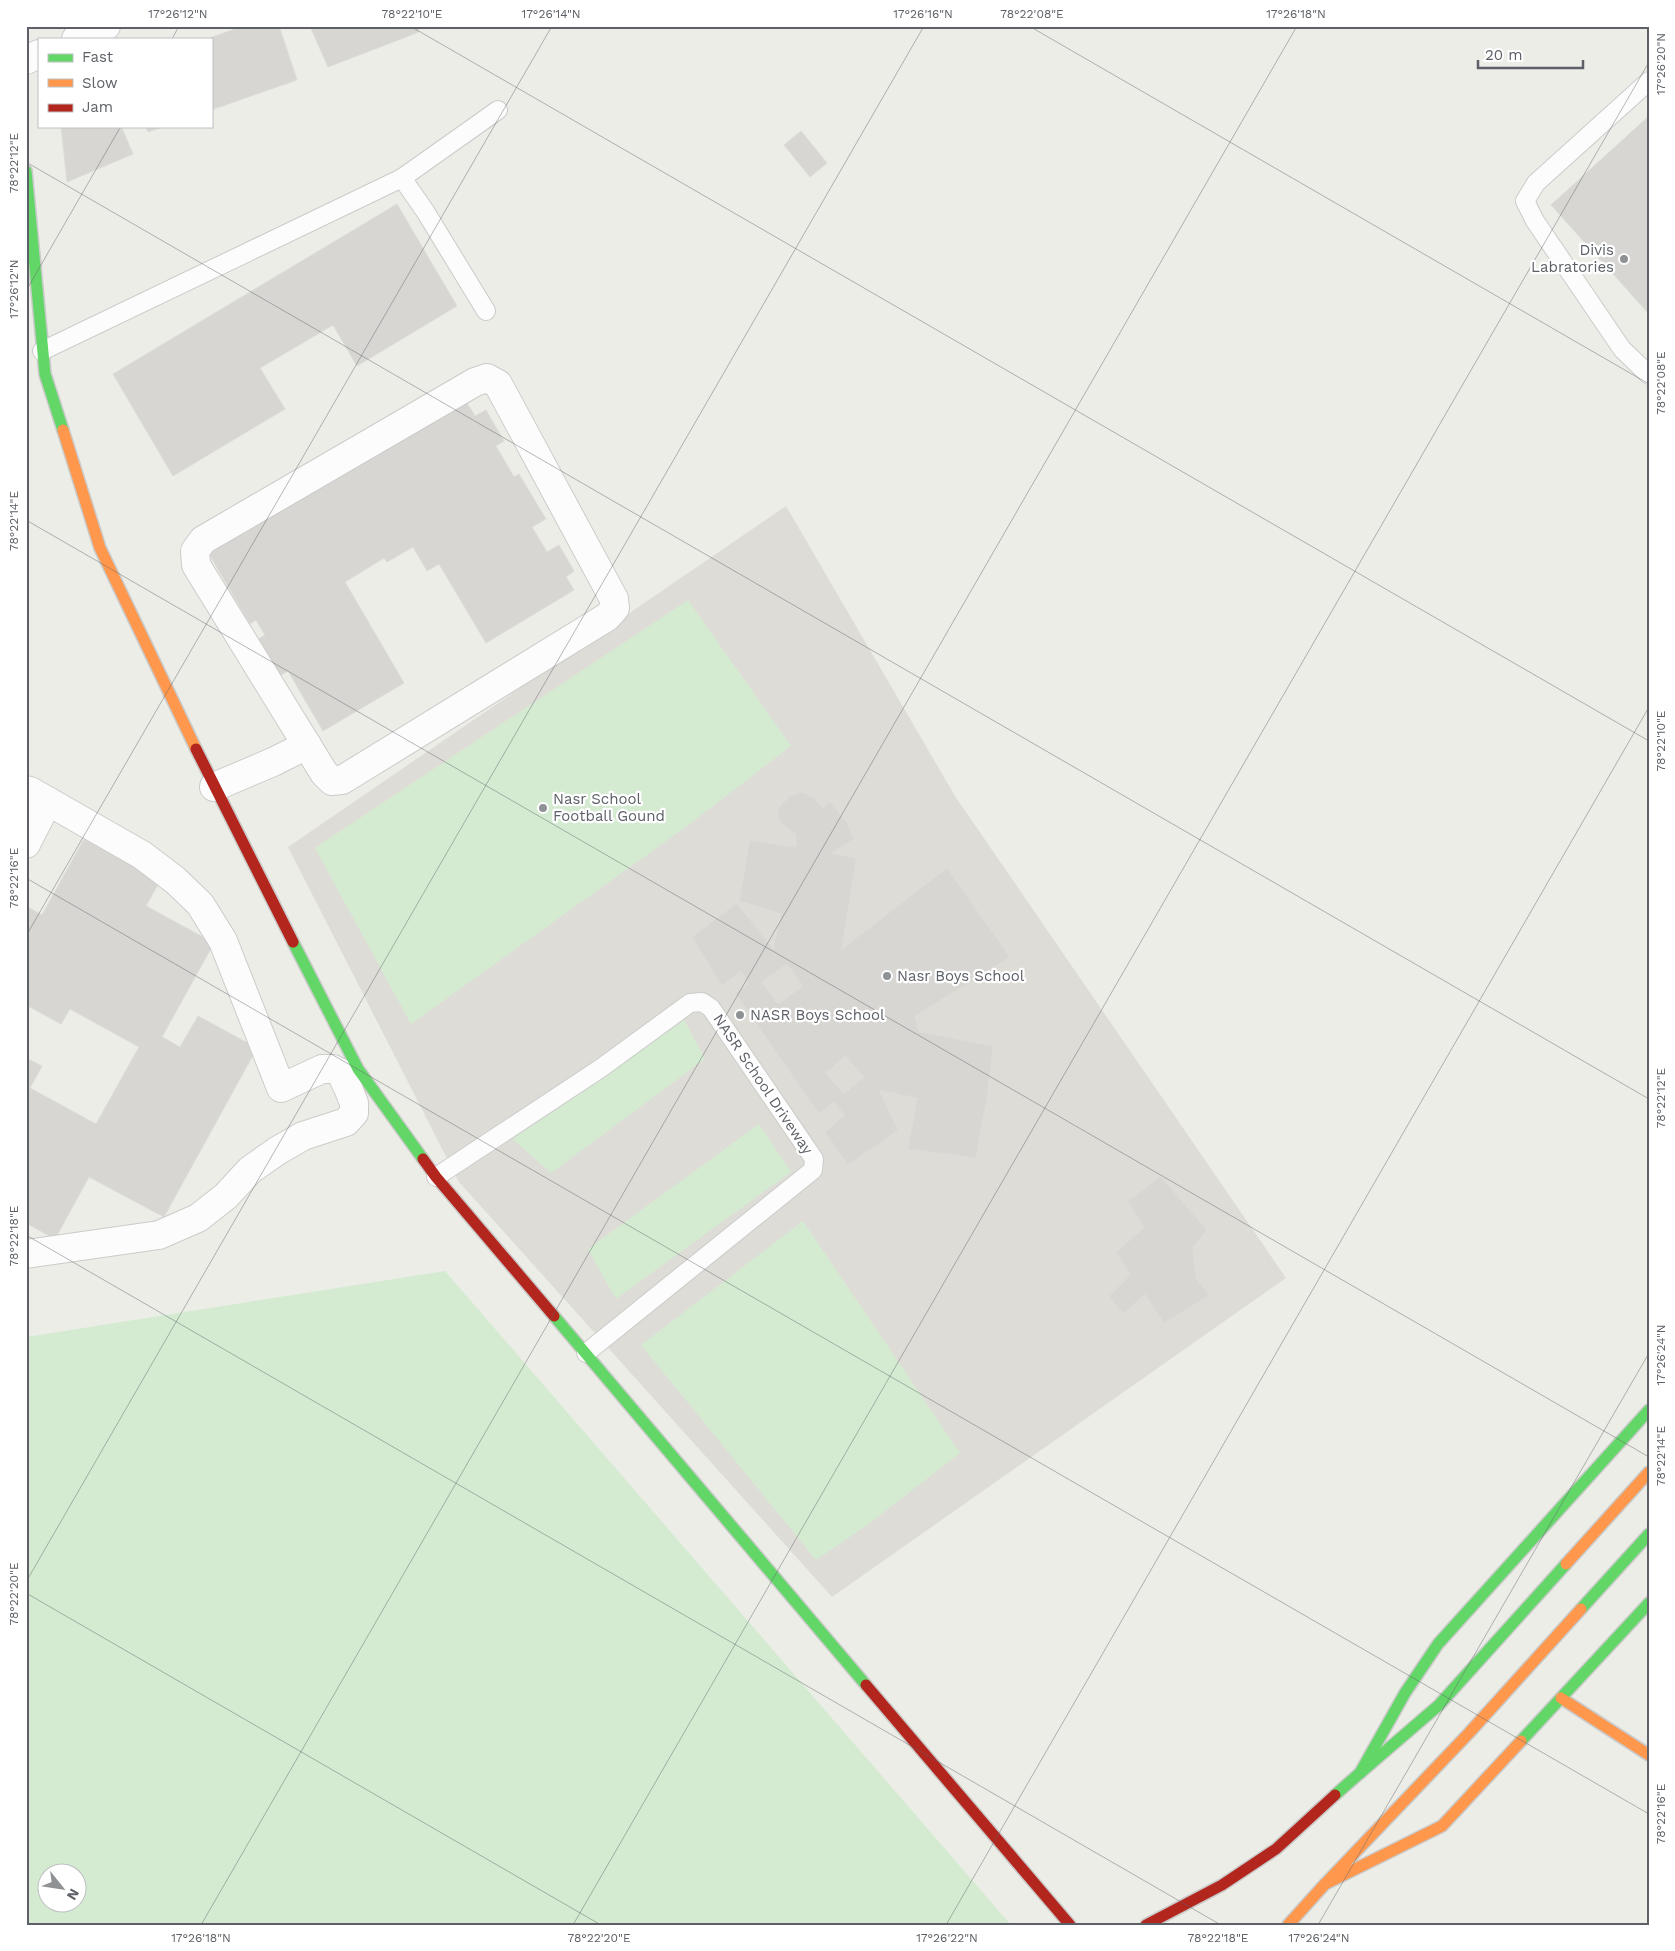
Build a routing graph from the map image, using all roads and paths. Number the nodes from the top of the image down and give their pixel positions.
1 (106, 26) edge
2 (78, 38) edge
3 (38, 54) edge
4 (26, 60) edge
5 (1649, 80) edge
6 (498, 110) dead end
7 (26, 171) edge
8 (402, 178) junction
9 (486, 310) dead end
10 (42, 350) junction
11 (1649, 375) edge
12 (307, 745) junction
13 (214, 787) junction
14 (37, 796) edge
15 (26, 844) edge
16 (356, 1083) junction
17 (436, 1177) junction
18 (26, 1254) edge
19 (586, 1352) junction
20 (1649, 1410) edge
21 (1649, 1472) edge
22 (1649, 1534) edge
23 (1649, 1603) edge
24 (1561, 1698) junction
25 (1649, 1754) edge
26 (1360, 1773) junction
27 (1324, 1884) junction
28 (1070, 1925) edge
29 (1146, 1925) edge
30 (1288, 1925) edge

1 - 2 street
3 - 4 street
5 - 11 lane
6 - 8 lane
7 - 10 main road
8 - 9 lane
8 - 10 lane
10 - 13 main road
12 - 12 street
12 - 13 street
13 - 16 main road
14 - 15 street
14 - 16 street
16 - 17 main road
16 - 18 street
17 - 19 main road
17 - 19 lane, NASR School Driveway
19 - 28 main road
20 - 26 main road
21 - 26 main road
22 - 27 main road
23 - 24 main road
24 - 25 main road
24 - 27 main road
26 - 29 main road
27 - 30 main road

